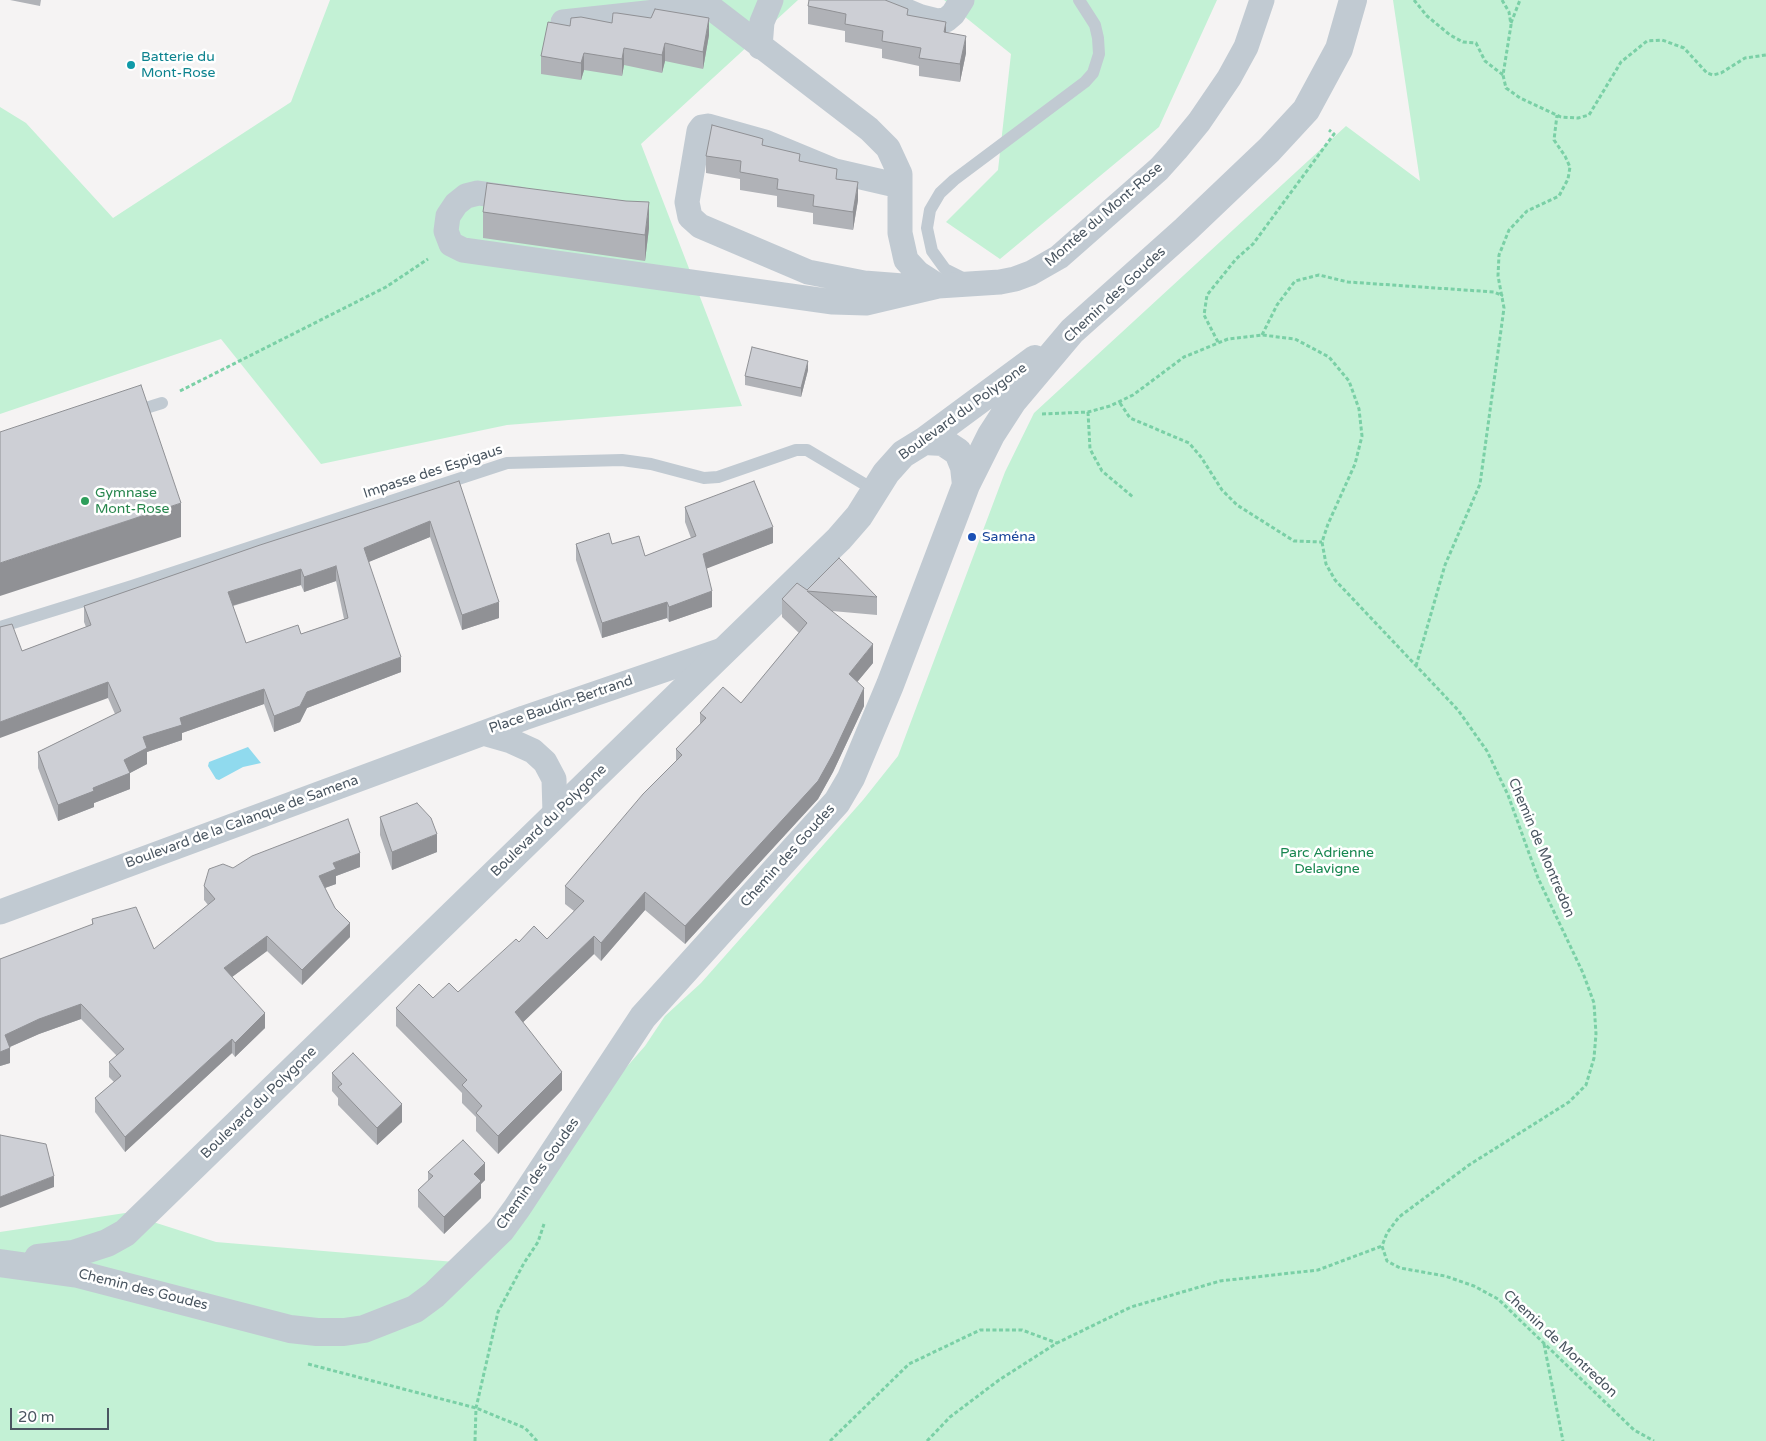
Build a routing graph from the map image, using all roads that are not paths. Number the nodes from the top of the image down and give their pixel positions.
1 (771, 0) edge
2 (880, 0) edge
3 (962, 0) edge
4 (1079, 0) edge
5 (1262, 0) edge
6 (1353, 0) edge
7 (564, 22) dead end
8 (760, 47) junction
9 (900, 186) junction
10 (544, 202) edge
11 (987, 283) junction
12 (938, 286) junction
13 (1072, 331) junction
14 (162, 403) road end
15 (117, 418) edge
16 (924, 441) junction
17 (966, 485) junction
18 (876, 492) junction
19 (0, 627) edge
20 (728, 648) junction
21 (483, 733) junction
22 (555, 814) junction
23 (0, 912) edge
24 (125, 1232) junction
25 (0, 1262) edge
26 (164, 1294) junction

1 - 8 street
2 - 3 street
4 - 11 lane, Montée du Mont-Rose
5 - 11 street, Montée du Mont-Rose
6 - 13 street, Chemin des Goudes
7 - 8 street
8 - 9 street
9 - 12 street
9 - 12 street
10 - 12 street
11 - 12 street
13 - 16 street, Boulevard du Polygone
13 - 17 street, Chemin des Goudes
14 - 15 lane
16 - 17 street
16 - 18 street, Boulevard du Polygone
17 - 26 street, Chemin des Goudes
18 - 19 lane, Impasse des Espigaus
18 - 20 street, Boulevard du Polygone
20 - 21 street, Place Baudin-Bertrand
20 - 22 street, Boulevard du Polygone
21 - 22 street, Place Baudin-Bertrand
21 - 23 street, Boulevard de la Calanque de Samena
22 - 24 street, Boulevard du Polygone
24 - 25 street, Boulevard du Polygone
24 - 26 street
25 - 26 street, Chemin des Goudes

